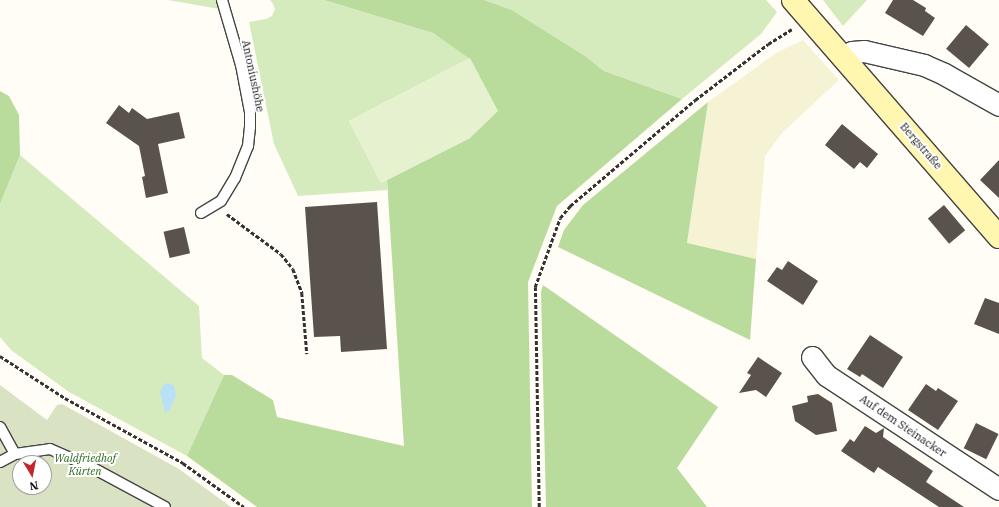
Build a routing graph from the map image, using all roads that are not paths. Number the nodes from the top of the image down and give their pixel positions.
1 (222, 0) edge
2 (793, 0) edge
3 (842, 57) junction
4 (999, 105) edge
5 (201, 213) dead end
6 (999, 237) edge
7 (812, 357) dead end
8 (0, 427) edge
9 (15, 454) junction
10 (0, 462) edge
11 (999, 489) edge
12 (165, 507) edge

1 - 5 lane, Antoniushöhe
2 - 3 main road, Bergstraße
3 - 4 street
3 - 6 main road, Bergstraße
7 - 11 street, Auf dem Steinacker
8 - 9 lane
9 - 10 lane
9 - 12 lane

